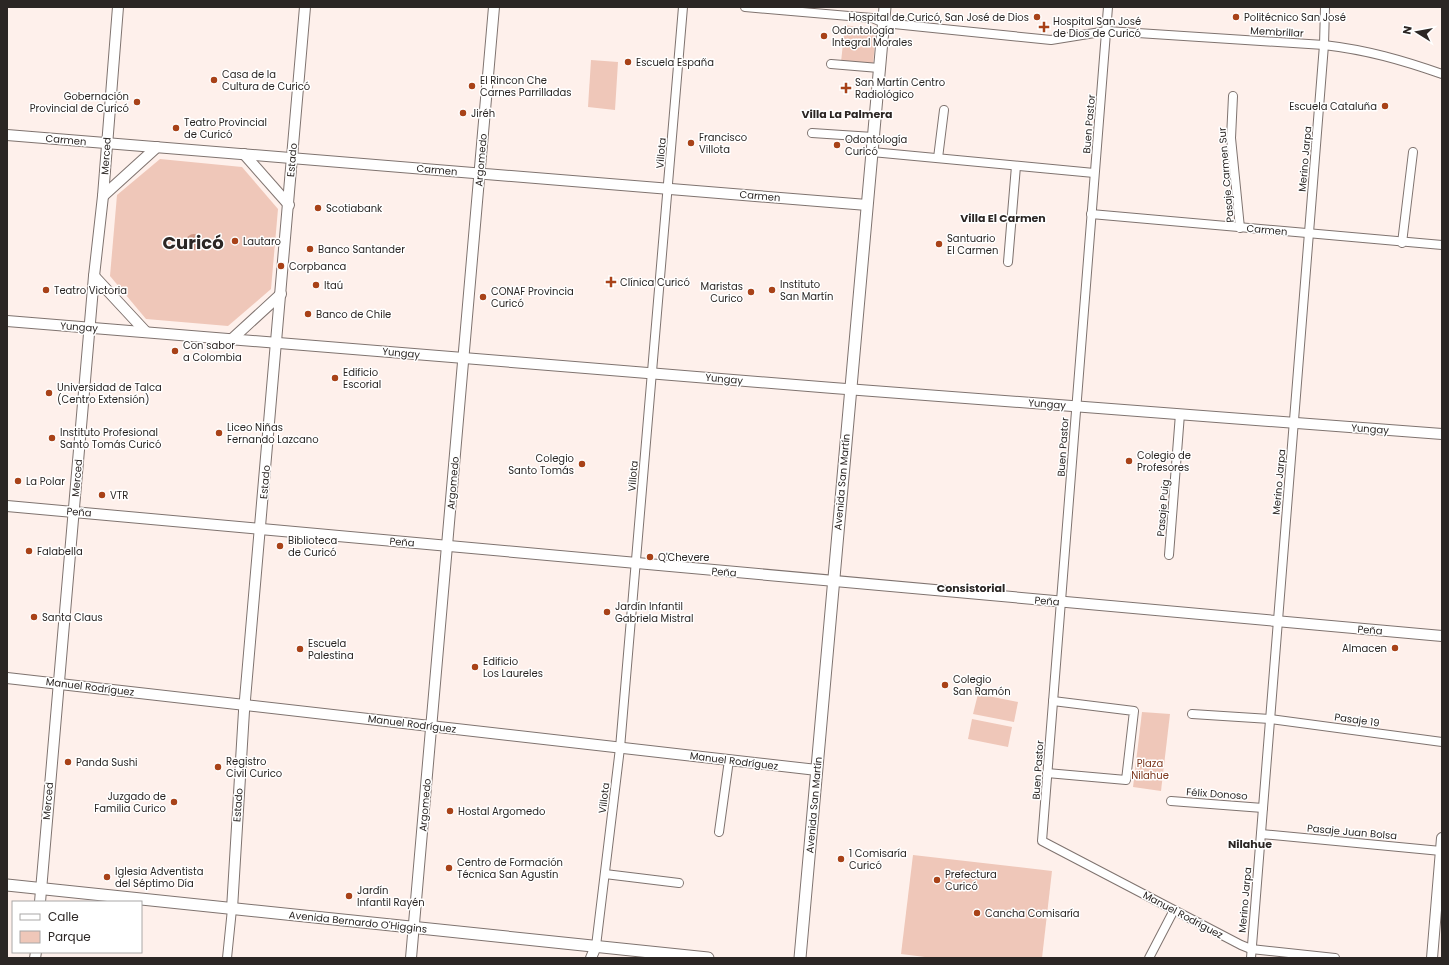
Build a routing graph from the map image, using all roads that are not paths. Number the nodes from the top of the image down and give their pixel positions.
1 (118, 7) edge
2 (305, 7) edge
3 (494, 7) edge
4 (683, 7) edge
5 (745, 7) edge
6 (885, 7) edge
7 (1108, 7) edge
8 (1325, 7) edge
9 (884, 23) junction
10 (1106, 31) junction
11 (1324, 45) junction
12 (831, 64) dead end
13 (879, 68) junction
14 (1442, 74) edge
15 (1233, 96) dead end
16 (944, 110) dead end
17 (812, 133) dead end
18 (7, 135) edge
19 (873, 137) junction
20 (107, 143) junction
21 (157, 147) junction
22 (872, 152) junction
23 (1414, 152) dead end
24 (244, 154) junction
25 (292, 158) junction
26 (938, 158) junction
27 (1016, 166) junction
28 (480, 173) junction
29 (1094, 173) junction
30 (668, 188) junction
31 (104, 196) junction
32 (289, 205) junction
33 (867, 205) junction
34 (1091, 214) junction
35 (1240, 228) junction
36 (1309, 234) junction
37 (1402, 243) junction
38 (1442, 246) edge
39 (1008, 262) dead end
40 (94, 276) junction
41 (281, 294) junction
42 (7, 322) edge
43 (91, 328) junction
44 (146, 332) junction
45 (232, 339) junction
46 (278, 343) junction
47 (464, 358) junction
48 (652, 373) junction
49 (850, 389) junction
50 (1076, 406) junction
51 (1180, 414) junction
52 (1294, 423) junction
53 (1442, 434) edge
54 (7, 506) edge
55 (74, 512) junction
56 (261, 529) junction
57 (448, 547) junction
58 (1169, 555) dead end
59 (636, 564) junction
60 (834, 581) junction
61 (1061, 602) junction
62 (1278, 622) junction
63 (1442, 636) edge
64 (7, 678) edge
65 (59, 684) junction
66 (1053, 701) junction
67 (245, 705) junction
68 (1192, 714) dead end
69 (1270, 719) junction
70 (432, 727) junction
71 (1442, 742) edge
72 (620, 748) junction
73 (729, 760) junction
74 (817, 770) junction
75 (1048, 773) junction
76 (1171, 801) dead end
77 (1263, 808) junction
78 (719, 832) dead end
79 (1261, 834) junction
80 (1442, 838) edge
81 (1042, 841) joint
82 (1441, 851) junction
83 (605, 874) junction
84 (679, 882) dead end
85 (7, 885) edge
86 (41, 889) junction
87 (40, 901) edge
88 (232, 909) junction
89 (1174, 910) junction
90 (414, 928) junction
91 (596, 946) junction
92 (1251, 949) junction
93 (227, 958) edge
94 (411, 958) edge
95 (591, 958) edge
96 (708, 958) edge
97 (800, 958) edge
98 (1149, 958) edge
99 (1251, 958) edge
100 (1335, 958) edge
101 (1432, 958) edge

1 - 20 street, Merced
2 - 25 street, Estado
3 - 28 street, Argomedo
4 - 30 street, Villota
5 - 9 street
6 - 9 main road, Avenida San Martín
7 - 10 street, Buen Pastor
8 - 11 street, Merino Jarpa
9 - 10 street, Membrillar
9 - 13 main road, Avenida San Martín
10 - 11 street, Membrillar
10 - 29 street, Buen Pastor
11 - 14 street, Membrillar
11 - 36 street, Merino Jarpa
12 - 13 street
13 - 19 main road, Avenida San Martín
15 - 35 street, Pasaje Carmen Sur
16 - 26 street
17 - 19 street
18 - 20 street, Carmen
19 - 22 main road, Avenida San Martín
20 - 21 street, Carmen
20 - 31 street, Merced
21 - 24 street, Carmen
21 - 31 street
22 - 26 street
22 - 33 main road, Avenida San Martín
23 - 37 street
24 - 25 street, Carmen
24 - 32 street
25 - 28 street, Carmen
25 - 32 street, Estado
26 - 27 street
27 - 29 street
27 - 39 street
28 - 30 street, Carmen
28 - 47 street, Argomedo
29 - 34 street, Buen Pastor
30 - 33 street, Carmen
30 - 48 street, Villota
31 - 40 street, Merced
32 - 41 street, Estado
33 - 49 main road, Avenida San Martín
34 - 35 street, Carmen
34 - 50 street, Buen Pastor
35 - 36 street, Carmen
36 - 37 street, Carmen
36 - 52 street, Merino Jarpa
37 - 38 street, Carmen
40 - 43 street, Merced
40 - 44 street
41 - 45 street
41 - 46 street, Estado
42 - 43 street, Yungay
43 - 44 street, Yungay
43 - 55 street, Merced
44 - 45 street, Yungay
45 - 46 street, Yungay
46 - 47 street, Yungay
46 - 56 street, Estado
47 - 48 street, Yungay
47 - 57 street, Argomedo
48 - 49 street, Yungay
48 - 59 street, Villota
49 - 50 street, Yungay
49 - 60 main road, Avenida San Martín
50 - 51 street, Yungay
50 - 61 street, Buen Pastor
51 - 52 street, Yungay
51 - 58 street, Pasaje Puig
52 - 53 street, Yungay
52 - 62 street, Merino Jarpa
54 - 55 street, Peña
55 - 56 street, Peña
55 - 65 street, Merced
56 - 57 street, Peña
56 - 67 street, Estado
57 - 59 street, Peña
57 - 70 street, Argomedo
59 - 60 street, Peña
59 - 72 street, Villota
60 - 61 street, Peña
60 - 74 main road, Avenida San Martín
61 - 62 street, Peña
61 - 66 street, Buen Pastor
62 - 63 street, Peña
62 - 69 street, Merino Jarpa
64 - 65 street, Manuel Rodríguez
65 - 67 street, Manuel Rodríguez
65 - 86 street, Merced
66 - 75 street, Buen Pastor
66 - 75 street
67 - 70 street, Manuel Rodríguez
67 - 88 street, Estado
68 - 69 street, Pasaje 19
69 - 71 street, Pasaje 19
69 - 77 street, Merino Jarpa
70 - 72 street, Manuel Rodríguez
70 - 90 street, Argomedo
72 - 73 street, Manuel Rodríguez
72 - 83 street, Villota
73 - 74 street, Manuel Rodríguez
73 - 78 street
74 - 97 main road, Avenida San Martín
75 - 81 street, Buen Pastor
76 - 77 street, Félix Donoso
77 - 79 street, Merino Jarpa
79 - 82 street, Pasaje Juan Bolsa
79 - 92 street, Merino Jarpa
80 - 82 street
81 - 89 street, Manuel Rodríguez
82 - 101 street
83 - 84 street
83 - 91 street, Villota
85 - 86 main road, Avenida Bernardo O'Higgins
86 - 87 street, Merced
86 - 88 main road, Avenida Bernardo O'Higgins
88 - 90 main road, Avenida Bernardo O'Higgins
88 - 93 street, Estado
89 - 92 street, Manuel Rodríguez
89 - 98 street
90 - 91 main road, Avenida Bernardo O'Higgins
90 - 94 street, Argomedo
91 - 95 street
91 - 96 main road, Avenida Bernardo O'Higgins
92 - 99 street, Merino Jarpa
92 - 100 street, Manuel Rodríguez

